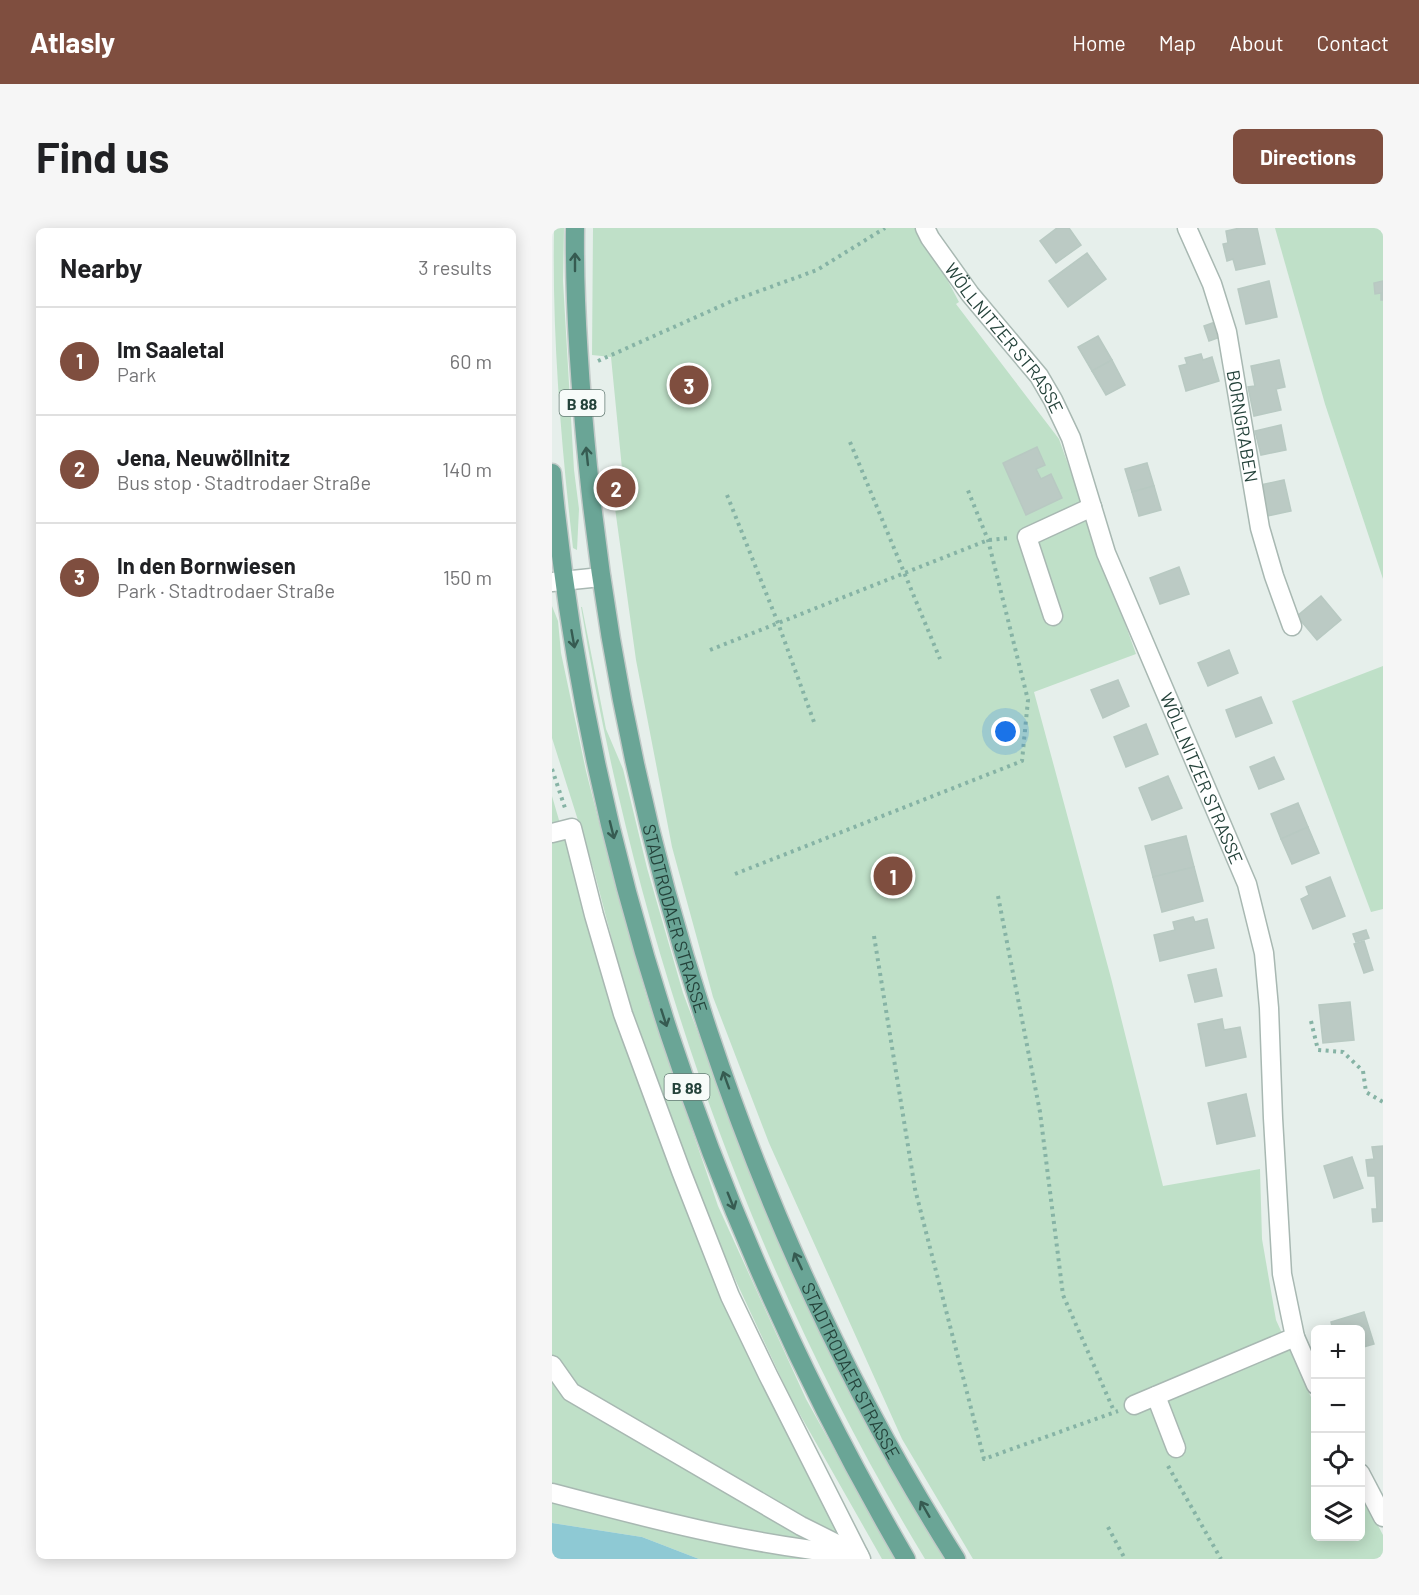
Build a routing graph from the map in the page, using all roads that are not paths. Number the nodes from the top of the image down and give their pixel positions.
1 (575, 228) edge
2 (925, 228) edge
3 (1188, 228) edge
4 (552, 473) edge
5 (1092, 507) junction
6 (601, 577) junction
7 (558, 582) edge
8 (1053, 616) dead end
9 (1292, 626) dead end
10 (552, 833) edge
11 (1295, 1337) junction
12 (552, 1365) edge
13 (1313, 1379) edge
14 (1156, 1396) junction
15 (1134, 1405) road end
16 (1176, 1448) road end
17 (1365, 1483) edge
18 (552, 1493) edge
19 (1383, 1517) edge
20 (860, 1557) edge
21 (906, 1559) edge
22 (956, 1559) edge

6 -> 1 main road, STADTRODAER STRASSE / B 88
2 - 5 street, WÖLLNITZER STRASSE
3 - 9 street, BORNGRABEN
4 - 7 main road, B 88
5 - 8 street
5 - 11 street, WÖLLNITZER STRASSE
6 - 7 street
22 -> 6 main road, STADTRODAER STRASSE / B 88
7 -> 21 main road, B 88
10 - 20 street
11 - 13 street, WÖLLNITZER STRASSE
11 - 14 street
12 - 20 street
14 - 15 street
14 - 16 street
17 - 19 street
18 - 20 street

